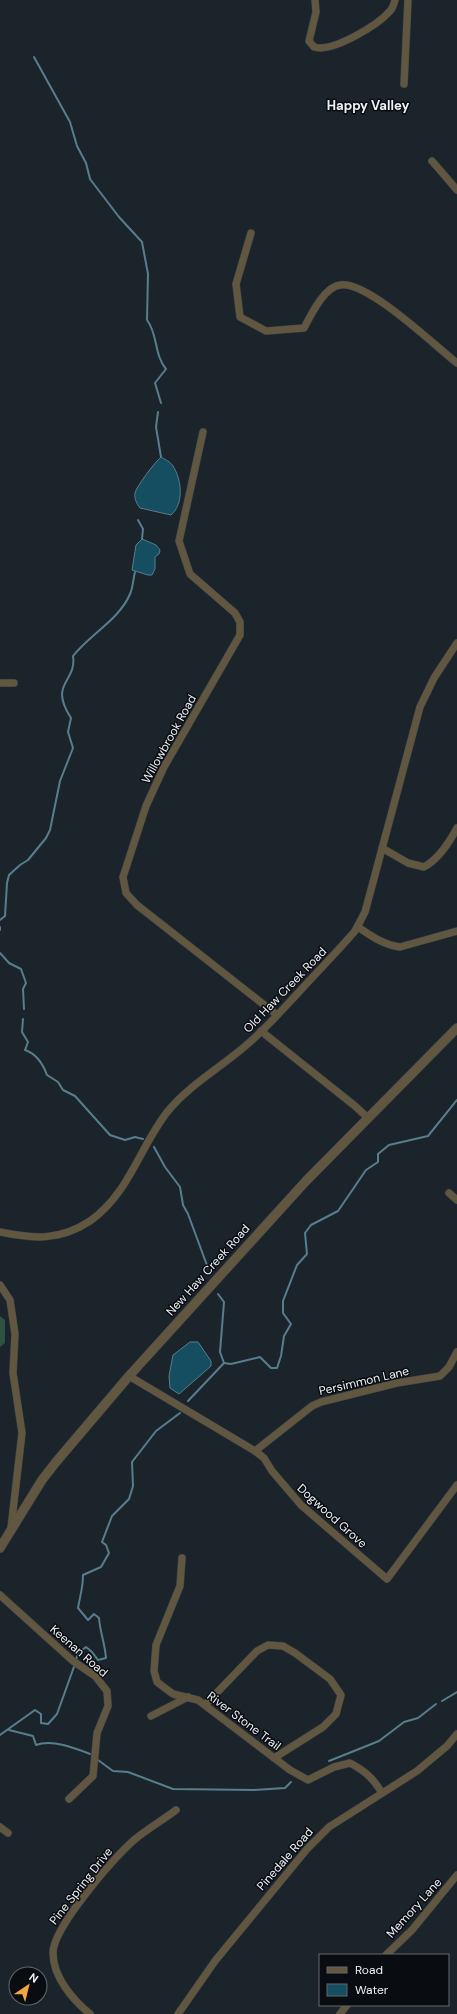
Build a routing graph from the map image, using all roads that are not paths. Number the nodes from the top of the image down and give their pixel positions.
1 (315, 0) edge
2 (394, 0) edge
3 (408, 0) edge
4 (404, 84) dead end
5 (432, 161) dead end
6 (457, 190) edge
7 (251, 233) dead end
8 (457, 363) edge
9 (203, 432) dead end
10 (457, 643) edge
11 (0, 683) edge
12 (14, 683) dead end
13 (457, 828) edge
14 (382, 848) junction
15 (358, 927) junction
16 (457, 931) edge
17 (277, 1014) junction
18 (457, 1028) edge
19 (261, 1031) junction
20 (368, 1118) junction
21 (449, 1193) dead end
22 (457, 1200) edge
23 (0, 1232) edge
24 (0, 1285) edge
25 (457, 1352) edge
26 (129, 1376) junction
27 (255, 1451) junction
28 (457, 1486) edge
29 (10, 1534) junction
30 (0, 1548) edge
31 (182, 1558) dead end
32 (0, 1595) edge
33 (188, 1698) junction
34 (205, 1705) junction
35 (151, 1716) dead end
36 (457, 1734) edge
37 (274, 1758) junction
38 (382, 1793) junction
39 (69, 1799) dead end
40 (176, 1810) dead end
41 (0, 1827) edge
42 (8, 1833) dead end
43 (457, 1875) edge
44 (387, 1954) edge
45 (347, 2006) edge
46 (90, 2014) edge
47 (178, 2014) edge
48 (340, 2014) edge

1 - 2 street
3 - 4 street
5 - 6 street
7 - 8 street
9 - 17 street, Willowbrook Road
10 - 14 street, Old Haw Creek Road
11 - 12 street
13 - 14 street
14 - 15 street, Old Haw Creek Road
15 - 16 street
15 - 17 street, Old Haw Creek Road
17 - 19 street, Old Haw Creek Road
18 - 20 street, New Haw Creek Road
19 - 20 street
19 - 23 street, Old Haw Creek Road
20 - 26 street, New Haw Creek Road
21 - 22 street
24 - 29 street
25 - 27 street, Persimmon Lane
26 - 27 street, Dogwood Grove
26 - 29 street, New Haw Creek Road
27 - 28 street, Dogwood Grove
29 - 30 street, New Haw Creek Road
31 - 33 street, River Stone Trail
32 - 39 street, Keenan Road
33 - 34 street, River Stone Trail
33 - 35 street
34 - 37 street, River Stone Trail
34 - 37 street
36 - 38 street, Pinedale Road
37 - 38 street, River Stone Trail
38 - 47 street, Pinedale Road
40 - 46 street, Pine Spring Drive
41 - 42 street
43 - 44 street, Memory Lane
45 - 48 street

